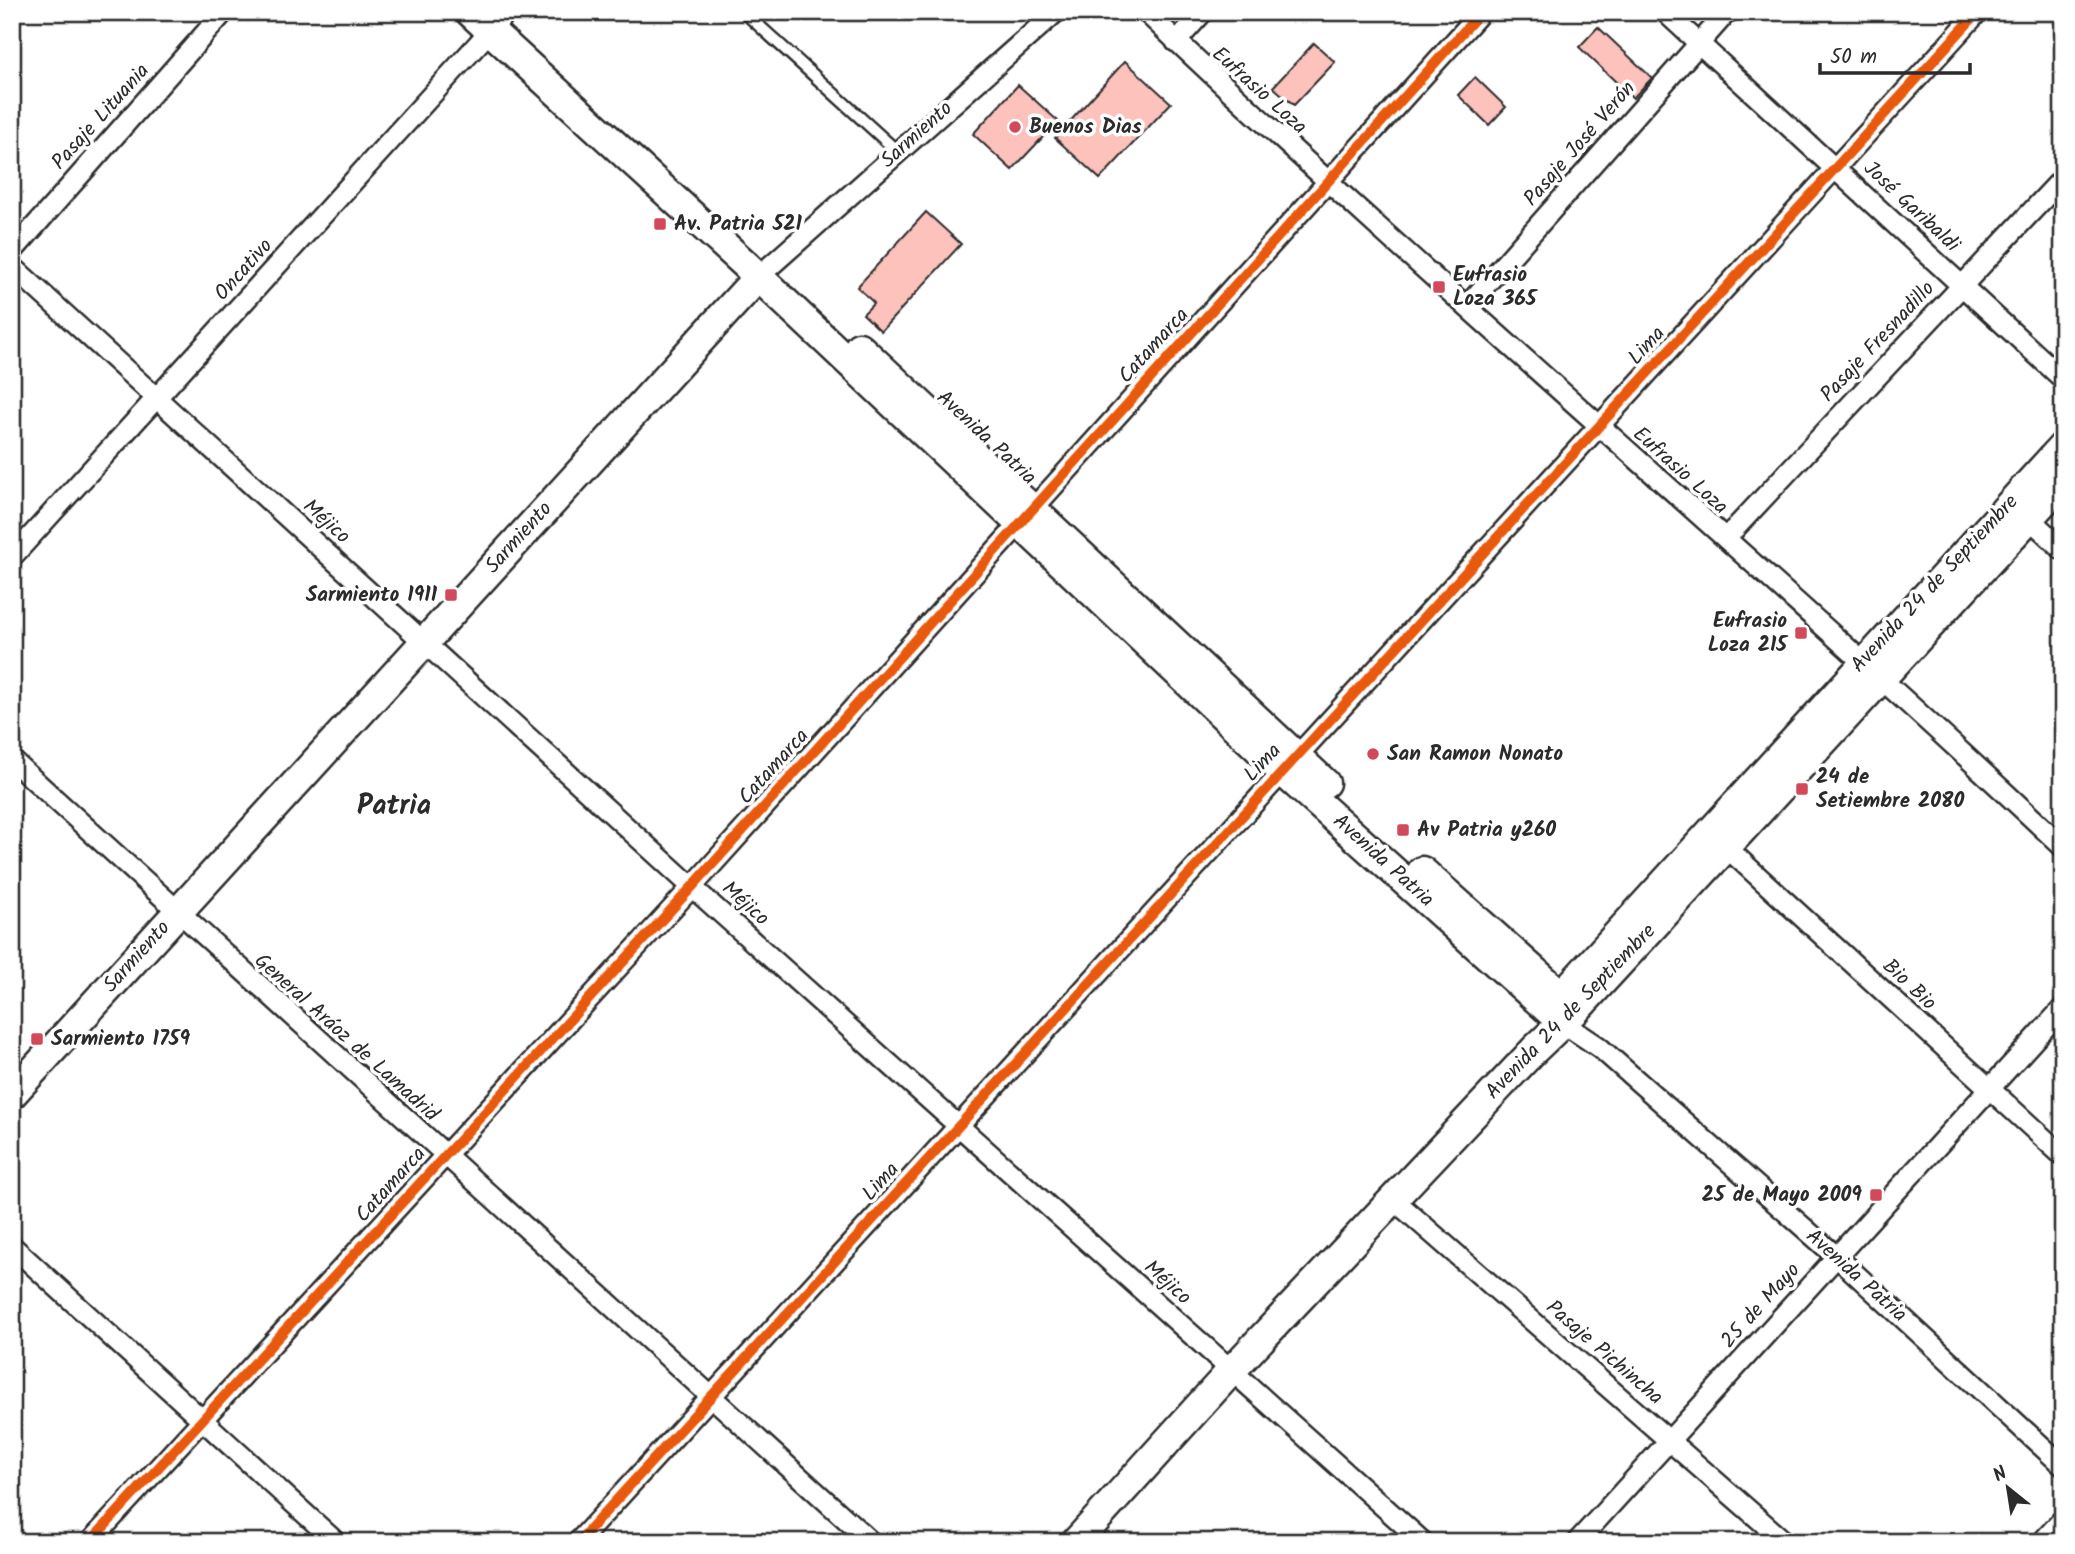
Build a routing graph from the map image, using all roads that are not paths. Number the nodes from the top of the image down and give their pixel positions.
1 (225, 12) edge
2 (744, 12) edge
3 (1056, 12) edge
4 (1146, 12) edge
5 (1203, 12) edge
6 (1481, 12) edge
7 (1665, 12) edge
8 (1727, 12) edge
9 (1978, 12) edge
10 (493, 17) edge
11 (1177, 42) junction
12 (1700, 42) junction
13 (898, 152) junction
14 (1836, 167) junction
15 (2063, 178) edge
16 (1330, 181) junction
17 (12, 252) edge
18 (12, 266) edge
19 (764, 271) junction
20 (1962, 285) junction
21 (1467, 306) junction
22 (2063, 379) edge
23 (159, 400) junction
24 (1602, 426) junction
25 (2063, 446) edge
26 (2063, 481) edge
27 (1025, 516) junction
28 (2029, 518) junction
29 (1726, 538) junction
30 (2063, 550) edge
31 (12, 557) edge
32 (424, 642) junction
33 (1873, 668) junction
34 (12, 760) edge
35 (1289, 764) junction
36 (1726, 847) junction
37 (2063, 847) edge
38 (692, 887) junction
39 (179, 912) junction
40 (2063, 1008) edge
41 (1562, 1010) junction
42 (1989, 1090) junction
43 (12, 1094) edge
44 (958, 1126) junction
45 (444, 1155) junction
46 (2063, 1156) edge
47 (1394, 1199) junction
48 (12, 1246) edge
49 (1837, 1257) junction
50 (1231, 1371) junction
51 (711, 1396) junction
52 (204, 1421) junction
53 (1669, 1440) junction
54 (2063, 1466) edge
55 (2063, 1519) edge
56 (90, 1542) edge
57 (336, 1542) edge
58 (578, 1542) edge
59 (871, 1542) edge
60 (1076, 1542) edge
61 (1423, 1542) edge
62 (1577, 1542) edge
63 (1785, 1542) edge
64 (2042, 1542) edge

1 - 17 street, Pasaje Lituania
2 - 13 lane
3 - 13 street, Sarmiento
4 - 11 street, Eufrasio Loza
5 - 11 street
6 - 16 street, Catamarca
7 - 12 street, José Garibaldi
8 - 12 street, Pasaje José Verón
9 - 14 street, Lima
10 - 19 main road, Avenida Patria
10 - 23 street, Oncativo
11 - 16 street, Eufrasio Loza
12 - 14 street, José Garibaldi
12 - 21 street, Pasaje José Verón
13 - 19 street, Sarmiento
14 - 20 street, José Garibaldi
14 - 24 street, Lima
15 - 20 street, Pasaje Fresnadillo
16 - 21 street, Eufrasio Loza
16 - 27 street, Catamarca
18 - 23 street, Méjico
19 - 27 main road, Avenida Patria
19 - 32 main road, Sarmiento
20 - 22 street, José Garibaldi
20 - 29 street, Pasaje Fresnadillo
21 - 24 street, Eufrasio Loza
23 - 31 street, Oncativo
23 - 32 street, Méjico
24 - 29 street, Eufrasio Loza
24 - 35 street, Lima
25 - 33 main road, Avenida 24 de Septiembre
26 - 28 main road, Avenida 24 de Septiembre
27 - 35 main road, Avenida Patria
27 - 38 street, Catamarca
28 - 30 street
28 - 33 main road, Avenida 24 de Septiembre
29 - 33 street, Eufrasio Loza
32 - 38 street, Méjico
32 - 39 main road, Sarmiento
33 - 36 main road, Avenida 24 de Septiembre
33 - 37 street, Eufrasio Loza
33 - 41 main road, Avenida 24 de Septiembre
34 - 39 street, General Aráoz de Lamadrid
35 - 41 main road, Avenida Patria
35 - 44 street, Lima
36 - 41 main road, Avenida 24 de Septiembre
36 - 42 street, Bio Bio
38 - 44 street, Méjico
38 - 45 street, Catamarca
39 - 43 main road, Sarmiento
39 - 45 street, General Aráoz de Lamadrid
40 - 42 street, 25 de Mayo
41 - 47 main road, Avenida 24 de Septiembre
41 - 49 street, Avenida Patria
42 - 46 street, Bio Bio
42 - 49 street, 25 de Mayo
44 - 50 street, Méjico
44 - 51 street, Lima
45 - 51 street, General Aráoz de Lamadrid
45 - 52 street, Catamarca
47 - 50 main road, Avenida 24 de Septiembre
47 - 53 street, Pasaje Pichincha
48 - 52 street
49 - 53 street, 25 de Mayo
49 - 54 street, Avenida Patria
50 - 60 main road, Avenida 24 de Septiembre
50 - 61 street, Méjico
51 - 58 street, Lima
51 - 59 street, General Aráoz de Lamadrid
52 - 56 street, Catamarca
52 - 57 street
53 - 62 street, 25 de Mayo
53 - 63 street, Pasaje Pichincha
55 - 64 street

